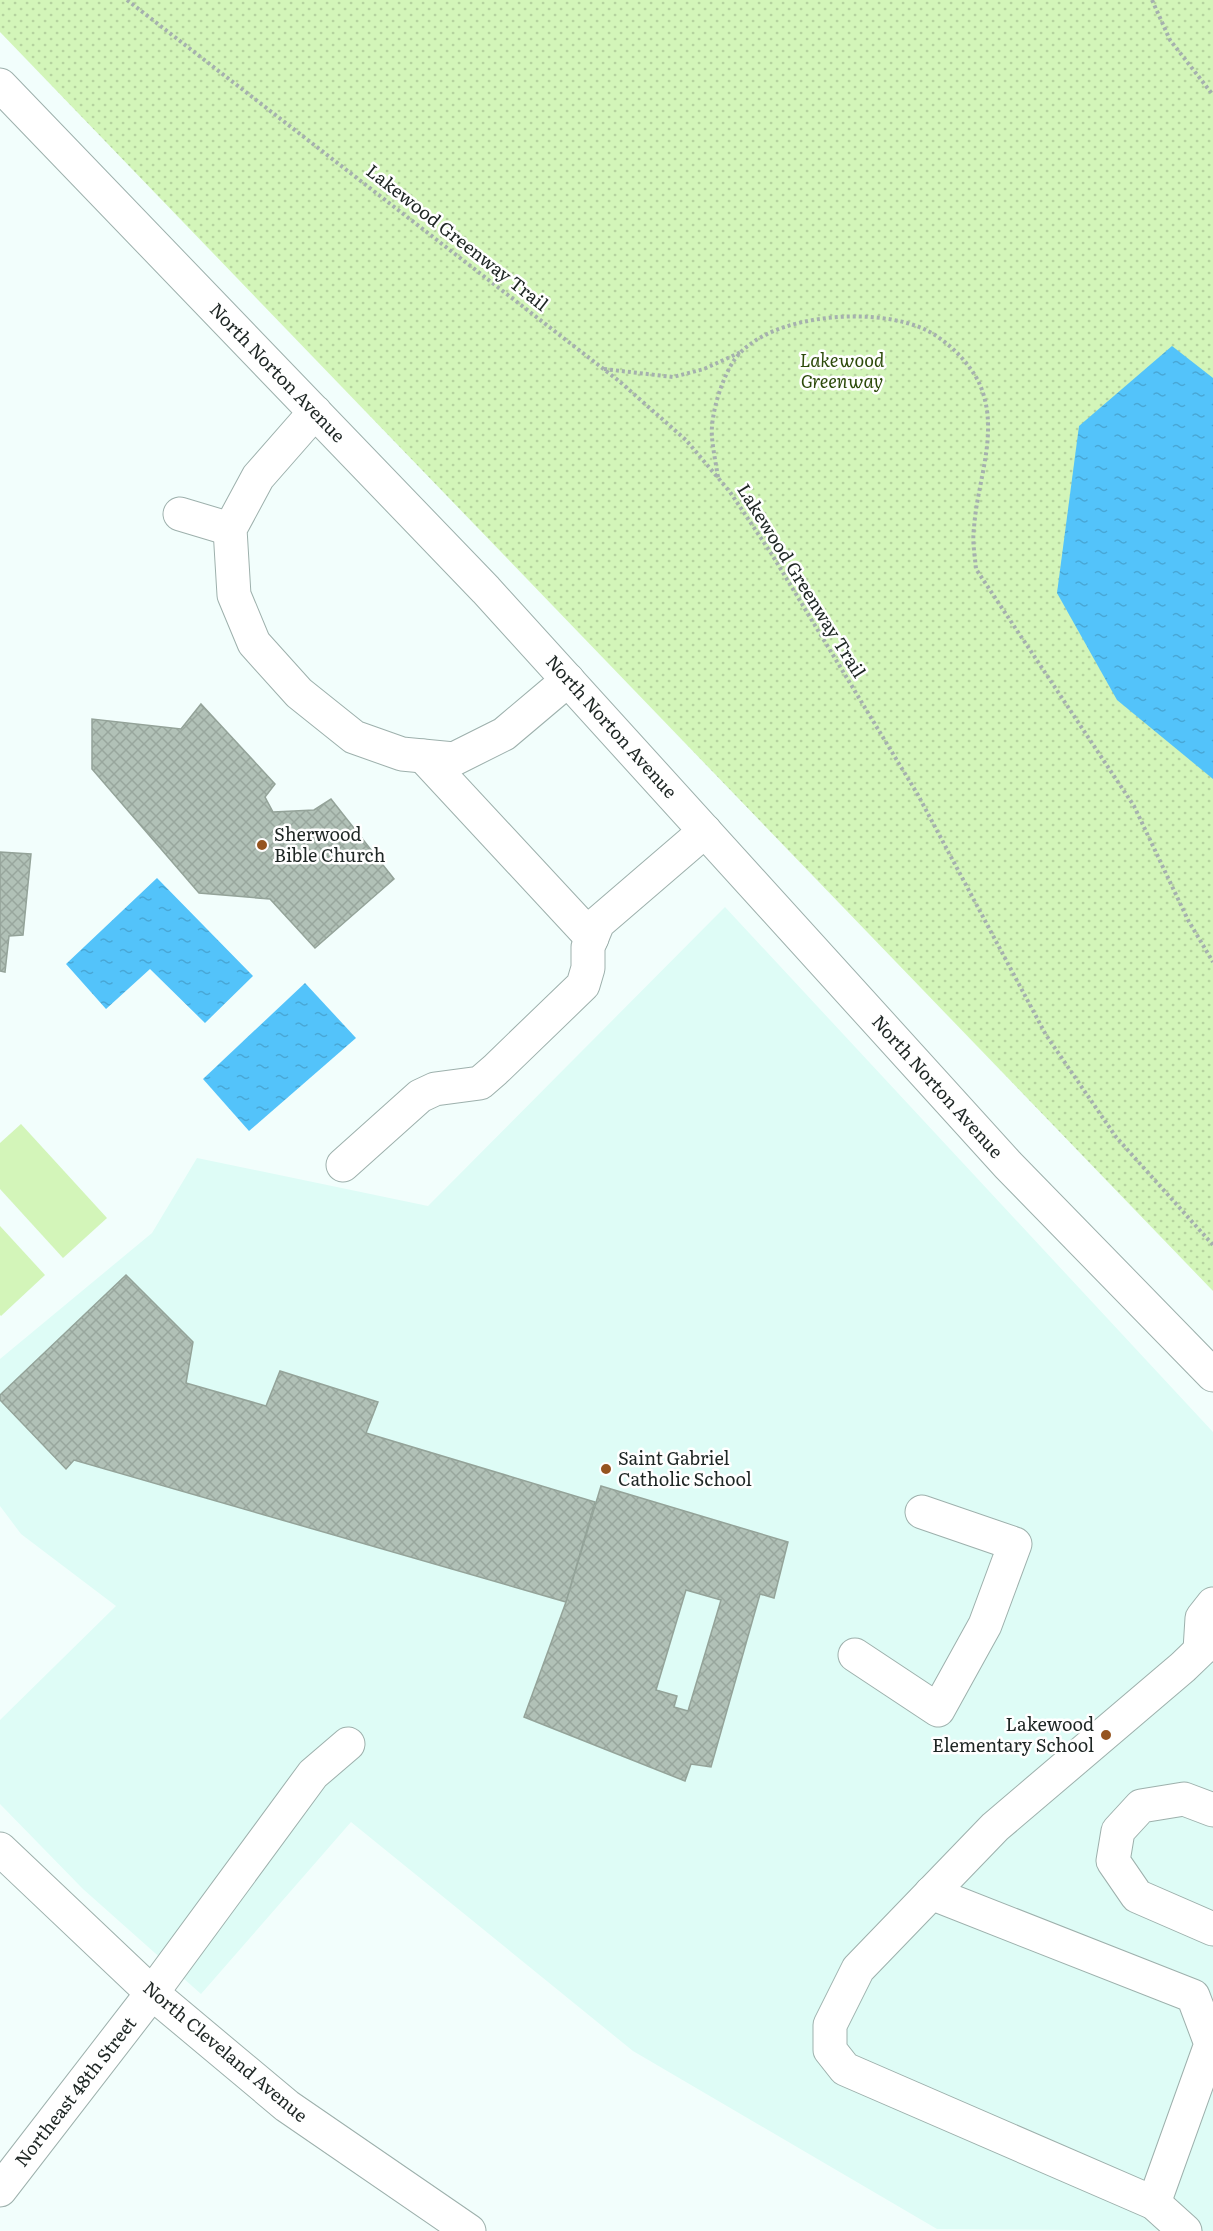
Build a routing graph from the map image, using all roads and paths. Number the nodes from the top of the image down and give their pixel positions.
1 (127, 0) edge
2 (1152, 0) edge
3 (0, 87) edge
4 (1213, 95) edge
5 (744, 350) junction
6 (603, 369) junction
7 (315, 412) junction
8 (718, 478) junction
9 (180, 514) dead end
10 (230, 529) junction
11 (568, 680) junction
12 (423, 756) junction
13 (705, 831) junction
14 (592, 938) junction
15 (1213, 962) edge
16 (343, 1165) dead end
17 (1213, 1245) edge
18 (1213, 1375) edge
19 (922, 1512) dead end
20 (1213, 1604) edge
21 (1209, 1646) edge
22 (855, 1655) dead end
23 (348, 1744) dead end
24 (1213, 1810) edge
25 (0, 1849) edge
26 (931, 1893) junction
27 (1213, 1929) edge
28 (152, 1993) junction
29 (0, 2190) edge
30 (1154, 2203) junction
31 (469, 2231) edge
32 (1185, 2231) edge

1 - 6 path, Lakewood Greenway Trail
2 - 4 path
3 - 7 street, North Norton Avenue
5 - 6 path
5 - 8 path
5 - 15 path
6 - 8 path, Lakewood Greenway Trail
7 - 10 street
7 - 11 street, North Norton Avenue
8 - 17 path, Lakewood Greenway Trail
9 - 10 street
10 - 12 street
11 - 12 street
11 - 13 street, North Norton Avenue
12 - 14 street
13 - 14 street
13 - 18 street, North Norton Avenue
14 - 16 street
19 - 22 street
20 - 21 street
21 - 26 street
23 - 28 street, Northeast 48th Street
24 - 27 street
25 - 28 street, North Cleveland Avenue
26 - 30 street
26 - 30 street
28 - 29 street, Northeast 48th Street
28 - 31 street, North Cleveland Avenue
30 - 32 street

